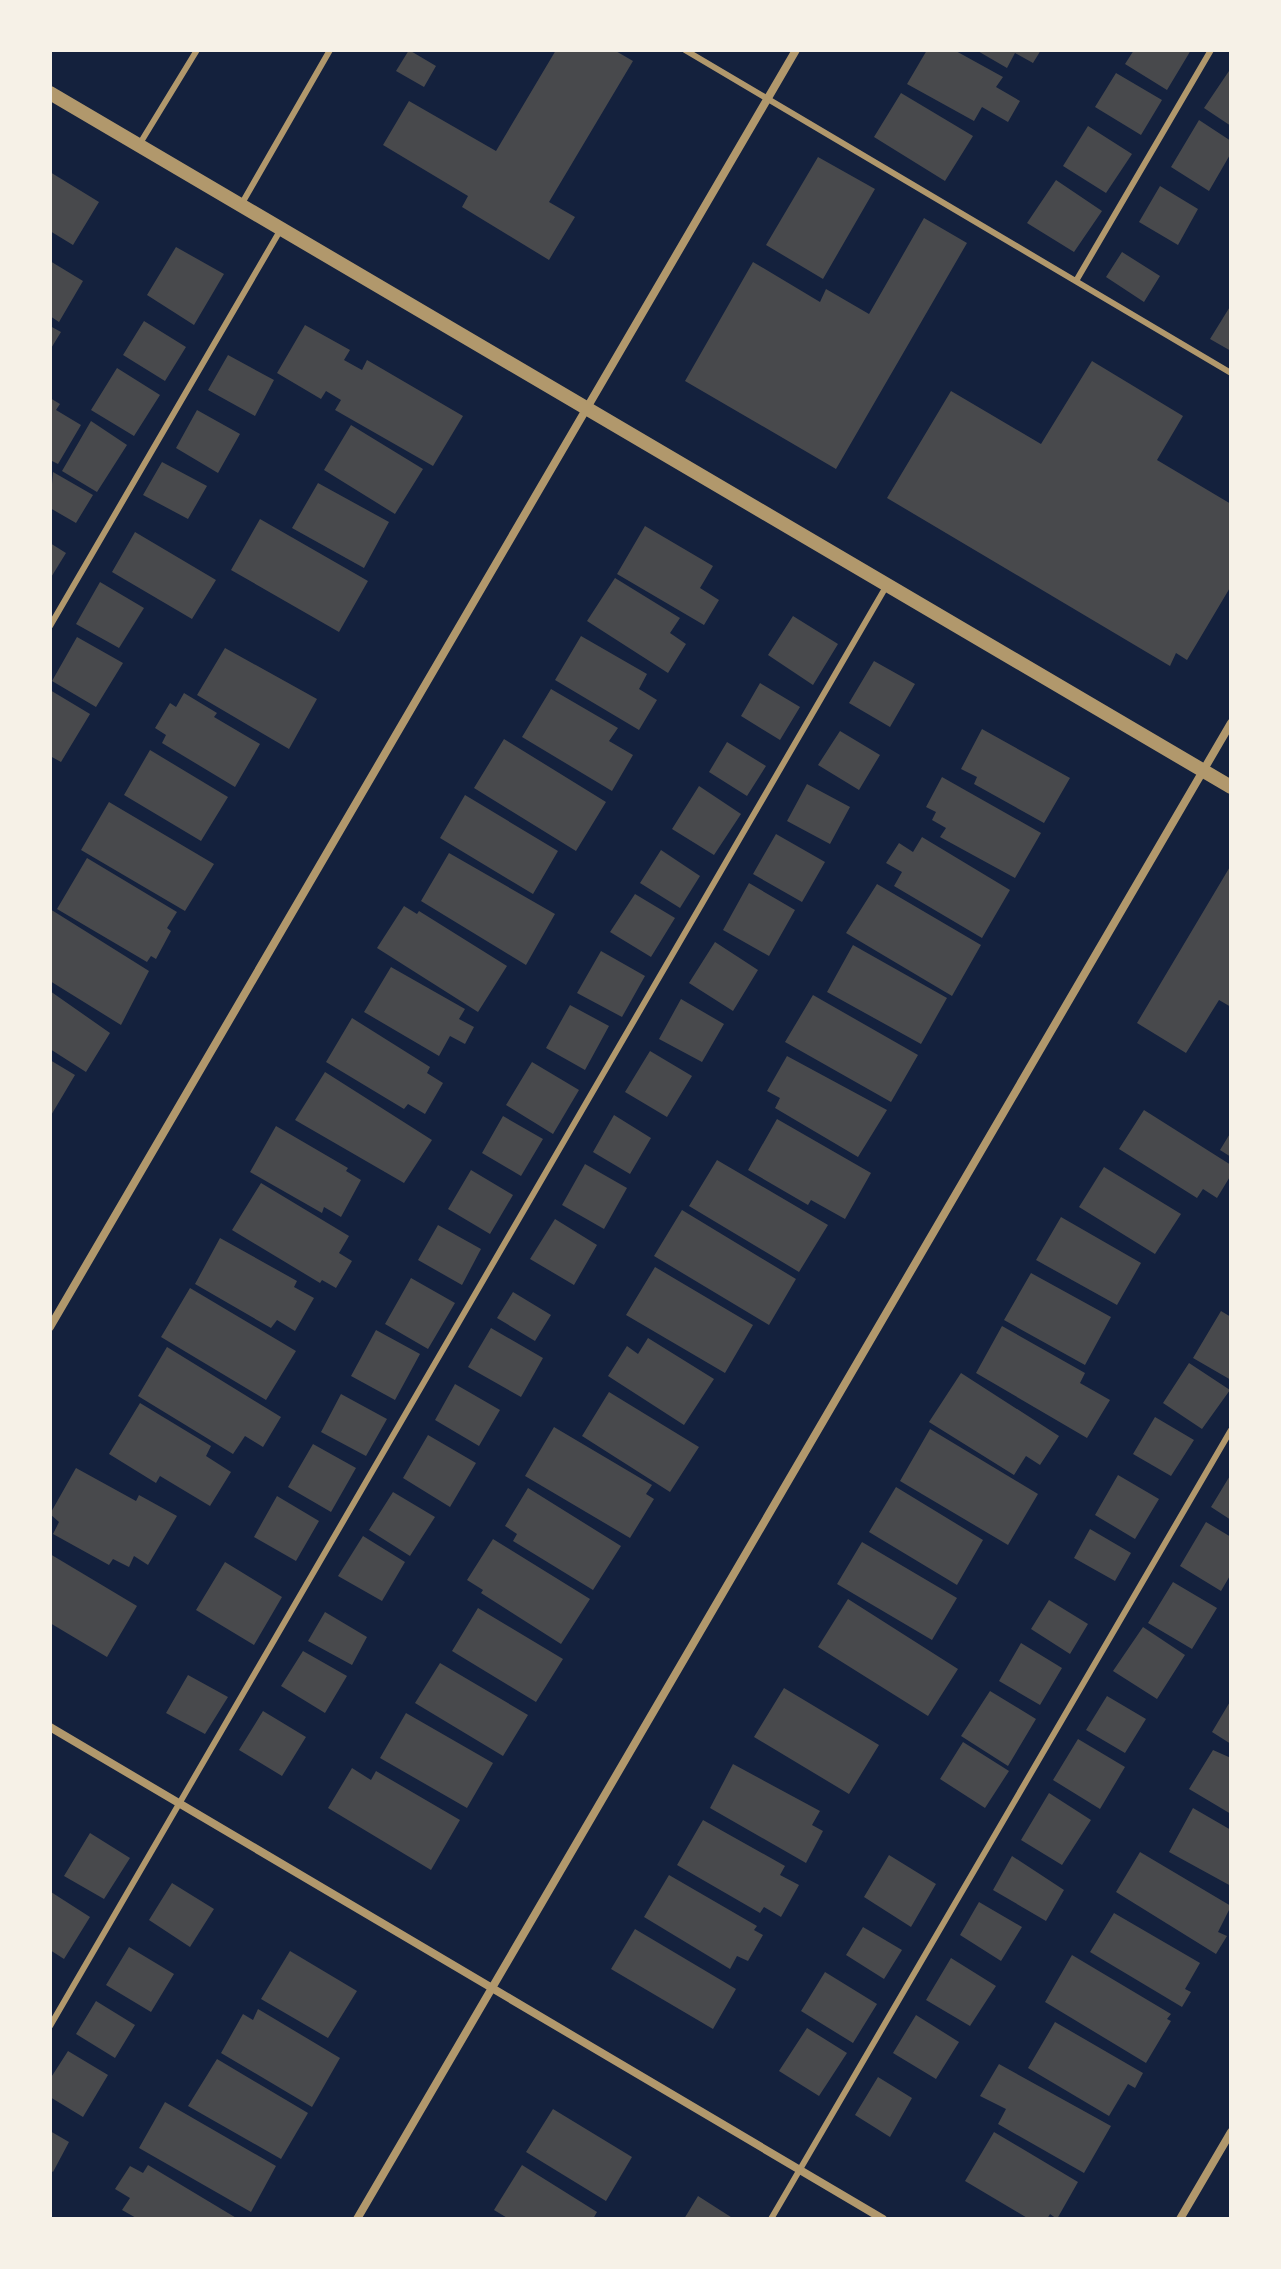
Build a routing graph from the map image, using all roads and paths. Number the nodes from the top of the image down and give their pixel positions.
1 (197, 50) edge
2 (330, 50) edge
3 (685, 50) edge
4 (796, 50) edge
5 (1211, 50) edge
6 (50, 93) edge
7 (767, 99) junction
8 (139, 145) junction
9 (241, 205) junction
10 (281, 229) junction
11 (1076, 281) junction
12 (1231, 373) edge
13 (585, 407) junction
14 (887, 585) junction
15 (50, 626) edge
16 (1231, 723) edge
17 (1203, 771) junction
18 (1231, 787) edge
19 (50, 1327) edge
20 (1231, 1430) edge
21 (50, 1727) edge
22 (179, 1804) junction
23 (492, 1988) junction
24 (50, 2026) edge
25 (1231, 2132) edge
26 (800, 2169) junction
27 (357, 2219) edge
28 (771, 2219) edge
29 (883, 2219) edge
30 (1180, 2219) edge

1 - 8 lane
2 - 9 lane
3 - 7 lane
4 - 7 street
5 - 11 lane
6 - 8 street
7 - 11 lane
7 - 13 street
8 - 9 street
9 - 10 street
10 - 13 street
10 - 15 lane
11 - 12 lane
13 - 14 street
13 - 19 street
14 - 17 street
14 - 22 lane
16 - 17 street
17 - 18 street
17 - 23 street
20 - 26 lane
21 - 22 street
22 - 23 street
22 - 24 lane
23 - 26 street
23 - 27 street
25 - 30 street
26 - 28 lane
26 - 29 street

